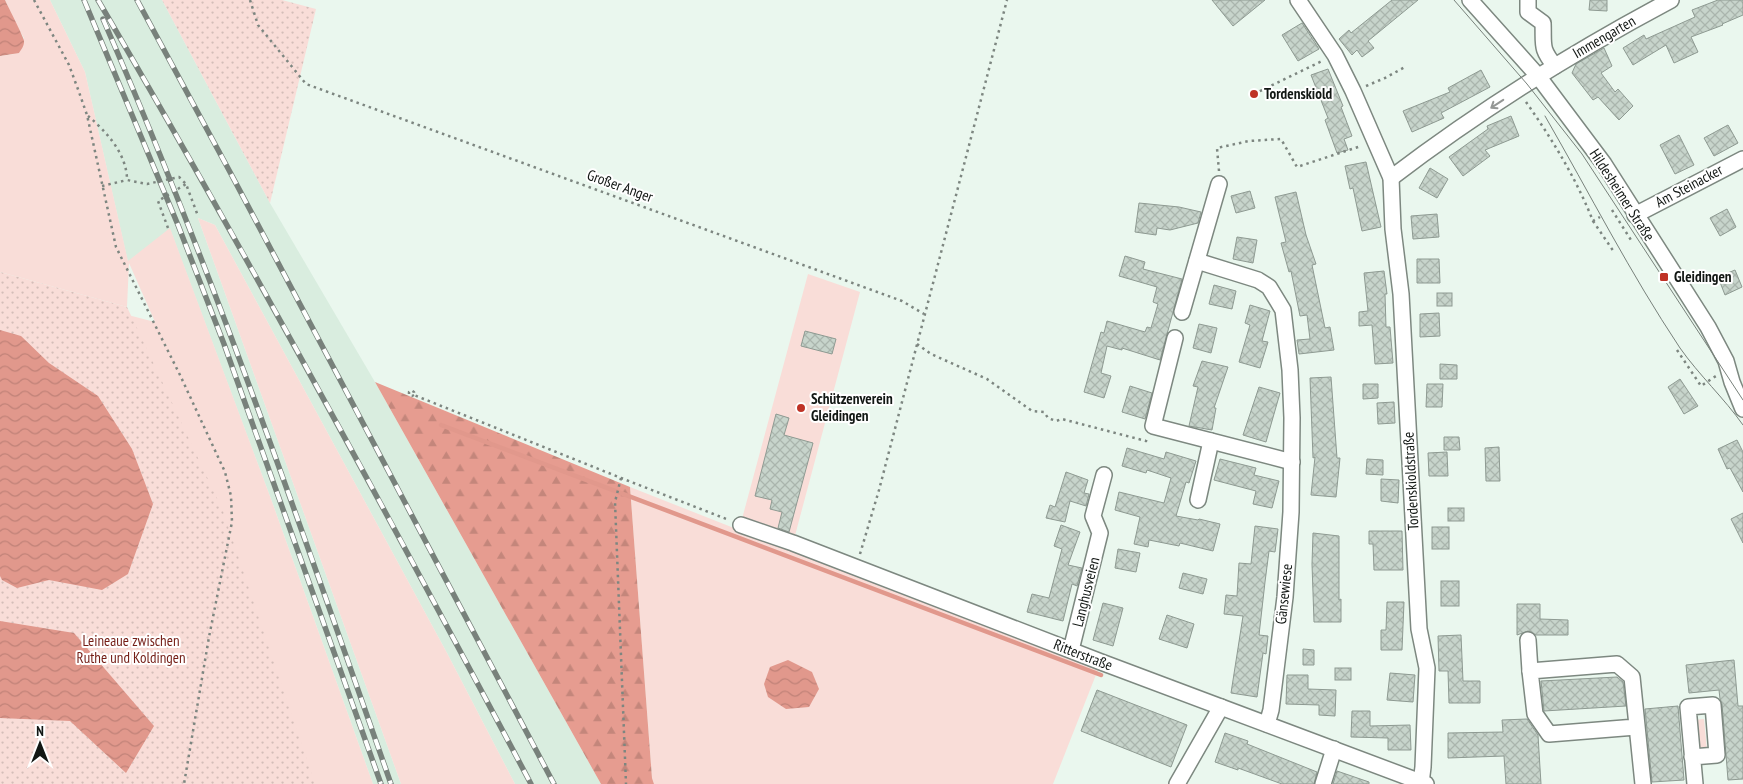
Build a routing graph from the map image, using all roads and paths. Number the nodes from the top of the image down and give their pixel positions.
1 (34, 0) edge
2 (250, 0) edge
3 (1007, 0) edge
4 (1298, 0) edge
5 (1470, 0) edge
6 (1528, 0) edge
7 (1671, 0) edge
8 (1335, 55) junction
9 (1555, 66) junction
10 (1405, 67) dead end
11 (1538, 76) junction
12 (1353, 91) junction
13 (1517, 91) junction
14 (1254, 94) dead end
15 (87, 115) junction
16 (1374, 141) junction
17 (1743, 159) edge
18 (1391, 178) junction
19 (128, 180) junction
20 (186, 184) junction
21 (1219, 184) joint
22 (102, 186) junction
23 (1612, 210) dead end
24 (1636, 215) junction
25 (198, 216) dead end
26 (1600, 216) dead end
27 (1593, 221) junction
28 (168, 228) dead end
29 (1632, 240) dead end
30 (1614, 252) dead end
31 (1197, 261) junction
32 (1182, 312) dead end
33 (924, 314) junction
34 (1175, 338) dead end
35 (917, 344) junction
36 (1677, 350) dead end
37 (1728, 367) junction
38 (414, 395) dead end
39 (1743, 409) edge
40 (1153, 426) junction
41 (1211, 442) junction
42 (1292, 462) junction
43 (1104, 474) dead end
44 (621, 478) junction
45 (1198, 500) dead end
46 (741, 525) joint
47 (856, 568) junction
48 (1528, 640) dead end
49 (1071, 650) junction
50 (1530, 671) junction
51 (1221, 707) junction
52 (1267, 724) junction
53 (1636, 727) junction
54 (1334, 749) junction
55 (1692, 757) dead end
56 (1424, 783) edge
57 (184, 784) edge
58 (626, 784) edge
59 (1177, 784) edge
60 (1323, 784) edge
61 (1644, 784) edge
62 (1695, 784) edge

1 - 15 path
2 - 33 path, Großer Anger
3 - 33 path
4 - 8 street, Tordenskioldstraße
5 - 11 street, Hildesheimer Straße
6 - 9 street
7 - 9 street, Immengarten
8 - 12 street, Tordenskioldstraße
8 - 14 path
9 - 11 street, Immengarten
10 - 12 path
11 - 13 street
11 - 24 street, Hildesheimer Straße
12 - 16 street, Tordenskioldstraße
13 -> 18 street
13 - 27 path
15 - 19 path
15 - 22 path
16 - 18 street, Tordenskioldstraße
16 - 21 path
17 - 24 street, Am Steinacker
18 - 56 street, Tordenskioldstraße
19 - 20 path
19 - 22 path
20 - 25 path
20 - 28 path
21 - 31 street
22 - 57 path
23 - 29 path
24 - 37 street, Hildesheimer Straße
26 - 27 path
27 - 30 path
31 - 32 street
31 - 42 street, Gänsewiese
33 - 35 path
34 - 40 street
35 - 40 path
35 - 47 path
36 - 37 path
37 - 39 street, Hildesheimer Straße
38 - 44 path
40 - 41 street
41 - 42 street
41 - 45 street
42 - 52 street, Gänsewiese
43 - 49 street, Langhusveien
44 - 46 path
44 - 58 path
46 - 47 street, Ritterstraße
47 - 49 street, Ritterstraße
48 - 50 street
49 - 51 street, Ritterstraße
50 - 53 street
50 - 53 street
51 - 52 street, Ritterstraße
51 - 59 street
52 - 54 street, Ritterstraße
53 - 61 street
54 - 56 street, Ritterstraße
54 - 60 street
55 - 62 street

